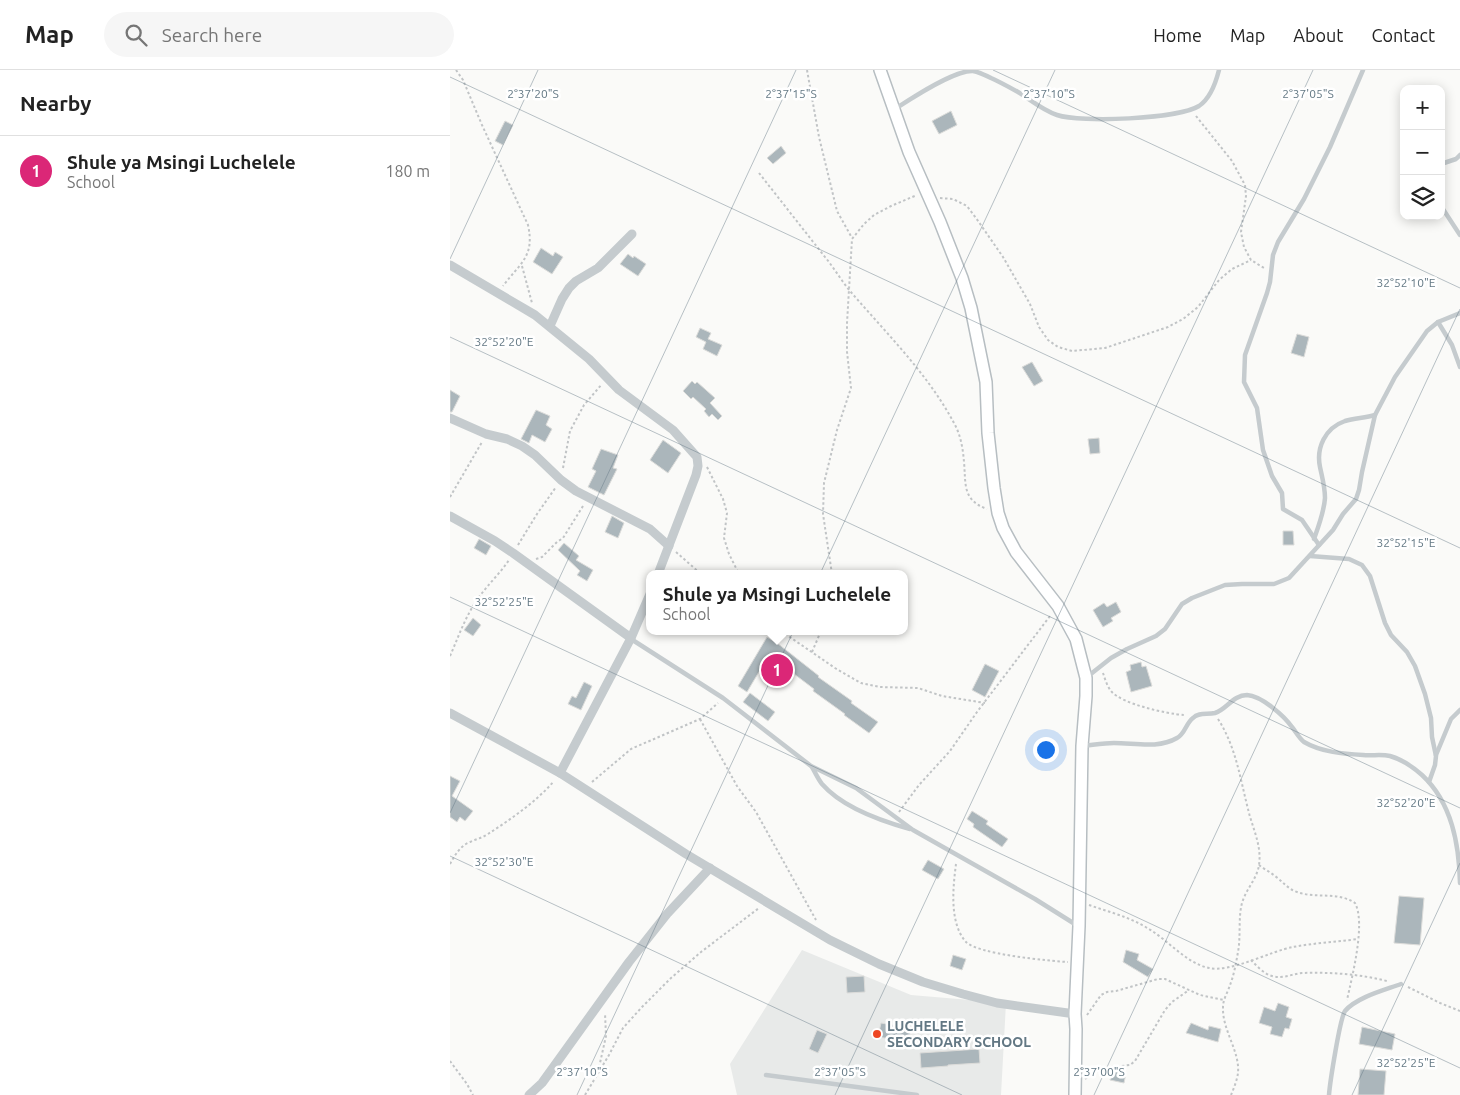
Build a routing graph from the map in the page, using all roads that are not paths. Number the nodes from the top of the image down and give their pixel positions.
1 (880, 70) edge
2 (1220, 70) edge
3 (1363, 70) edge
4 (894, 109) junction
5 (1460, 155) edge
6 (1445, 163) edge
7 (1445, 212) edge
8 (632, 234) dead end
9 (1460, 235) edge
10 (450, 265) edge
11 (1460, 313) edge
12 (1438, 322) junction
13 (550, 326) junction
14 (1460, 367) edge
15 (1375, 415) junction
16 (450, 418) edge
17 (450, 516) edge
18 (1314, 539) junction
19 (670, 546) junction
20 (1319, 546) junction
21 (1310, 556) junction
22 (660, 570) edge
23 (646, 603) edge
24 (631, 638) junction
25 (1086, 678) junction
26 (1460, 710) edge
27 (450, 713) edge
28 (1082, 746) junction
29 (1436, 756) junction
30 (812, 766) junction
31 (560, 773) junction
32 (1429, 782) junction
33 (914, 830) junction
34 (710, 868) junction
35 (1460, 883) edge
36 (1079, 926) junction
37 (1401, 984) road end
38 (1075, 1014) junction
39 (766, 1075) dead end
40 (542, 1083) junction
41 (1075, 1090) edge
42 (529, 1095) edge
43 (536, 1095) edge
44 (917, 1095) edge
45 (1329, 1095) edge

1 - 4 main road
2 - 4 lane
3 - 18 lane
4 - 25 main road
5 - 6 lane
7 - 9 lane
8 - 13 street
10 - 13 street
11 - 12 lane
12 - 14 lane
12 - 15 lane
13 - 19 street
15 - 18 lane
15 - 20 lane
16 - 19 street
17 - 24 street
18 - 20 lane
19 - 22 street
20 - 21 lane
21 - 25 lane
21 - 29 lane
23 - 24 street
24 - 30 lane
24 - 31 street
25 - 28 main road
26 - 29 lane
27 - 31 street
28 - 32 lane
28 - 36 main road
29 - 32 lane
30 - 33 lane
30 - 33 lane
31 - 34 street
32 - 35 lane
33 - 36 lane
34 - 38 street
34 - 40 street
36 - 38 main road
37 - 45 lane
38 - 41 main road
39 - 44 lane
40 - 42 street
40 - 43 street

